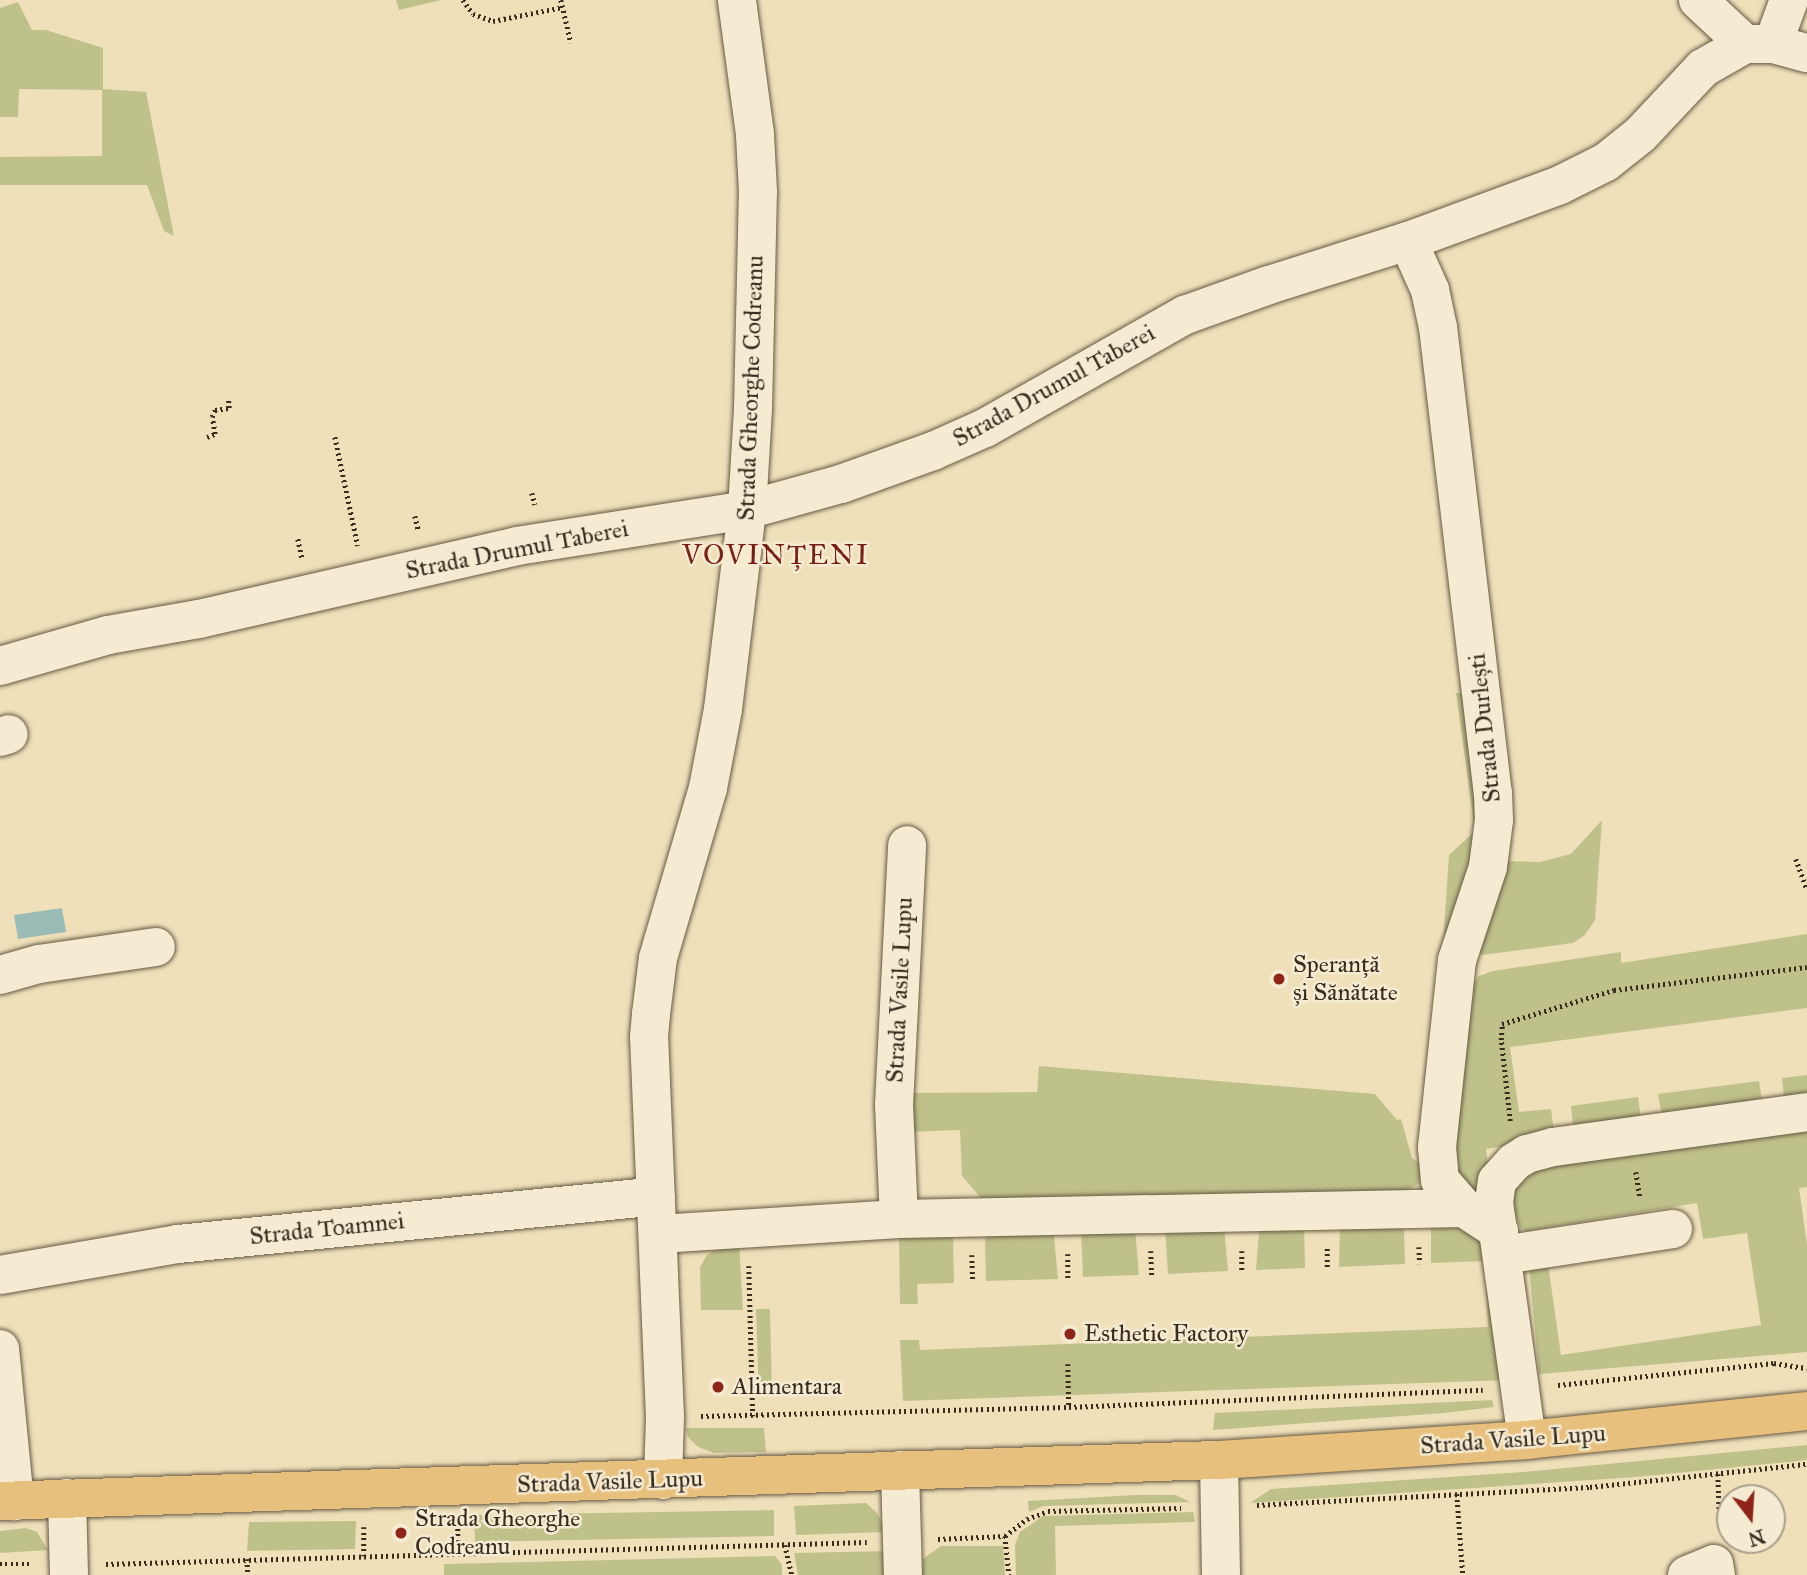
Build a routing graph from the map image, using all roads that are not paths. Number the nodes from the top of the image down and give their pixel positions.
1 (737, 0) edge
2 (1698, 0) edge
3 (1789, 0) edge
4 (1775, 47) edge
5 (1408, 242) junction
6 (747, 510) junction
7 (0, 666) edge
8 (907, 845) dead end
9 (156, 947) dead end
10 (0, 975) edge
11 (1807, 1112) edge
12 (656, 1196) junction
13 (1464, 1208) junction
14 (899, 1219) junction
15 (1673, 1229) dead end
16 (659, 1234) junction
17 (1501, 1243) junction
18 (0, 1275) edge
19 (0, 1349) edge
20 (1807, 1411) edge
21 (1527, 1440) junction
22 (1219, 1460) junction
23 (900, 1470) junction
24 (663, 1480) junction
25 (67, 1498) junction
26 (8, 1501) edge
27 (69, 1575) edge
28 (903, 1575) edge
29 (1221, 1575) edge
30 (1687, 1575) edge
31 (1716, 1575) edge

1 - 6 street, Strada Gheorghe Codreanu
2 - 4 street
3 - 4 street
4 - 5 street, Strada Drumul Taberei
5 - 6 street, Strada Drumul Taberei
5 - 13 street, Strada Durlești
6 - 7 street, Strada Drumul Taberei
6 - 12 street, Strada Gheorghe Codreanu
8 - 14 street, Strada Vasile Lupu
9 - 10 street
11 - 17 street
12 - 16 street, Strada Gheorghe Codreanu
12 - 18 street, Strada Toamnei
13 - 14 street
13 - 17 street, Strada Durlești
14 - 16 street
15 - 17 street
16 - 24 street, Strada Gheorghe Codreanu
17 - 21 street
19 - 26 street
20 - 21 main road, Strada Vasile Lupu
21 - 22 main road, Strada Vasile Lupu
22 - 23 main road, Strada Vasile Lupu
22 - 29 street
23 - 24 main road, Strada Vasile Lupu
23 - 28 street
24 - 25 main road, Strada Vasile Lupu
25 - 26 main road, Strada Vasile Lupu
25 - 27 street
30 - 31 street

